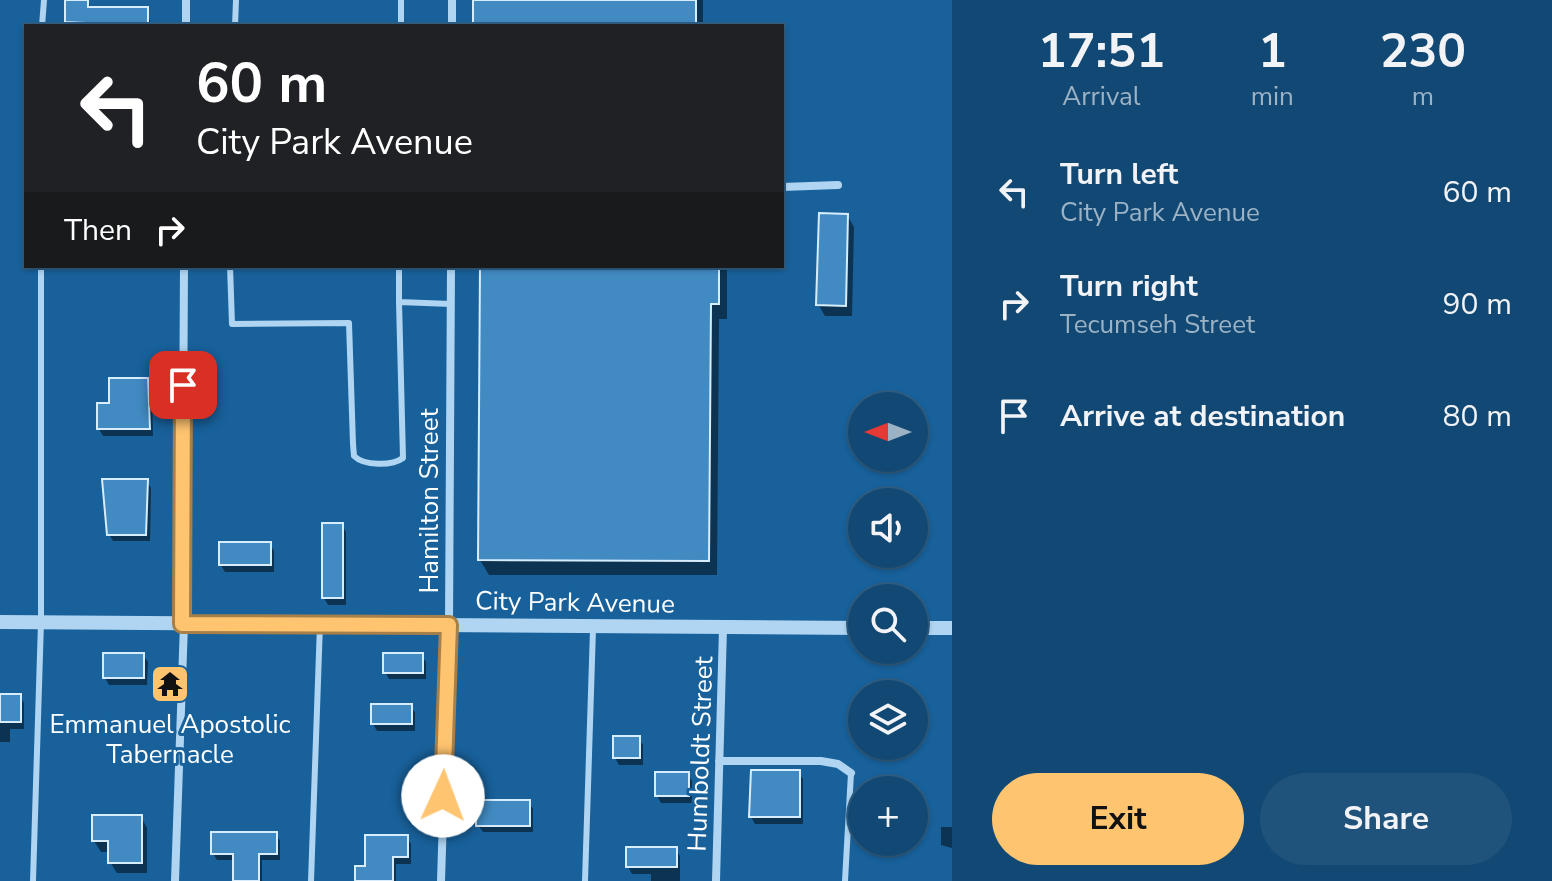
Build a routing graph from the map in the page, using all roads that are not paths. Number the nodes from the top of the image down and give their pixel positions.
1 (44, 0) edge
2 (186, 0) edge
3 (236, 0) edge
4 (401, 0) edge
5 (452, 0) edge
6 (42, 24) edge
7 (186, 24) edge
8 (235, 24) edge
9 (401, 24) edge
10 (452, 24) edge
11 (838, 185) dead end
12 (784, 187) edge
13 (41, 268) edge
14 (184, 268) edge
15 (230, 268) edge
16 (399, 268) edge
17 (451, 268) edge
18 (399, 302) junction
19 (451, 304) junction
20 (0, 622) edge
21 (41, 622) junction
22 (183, 624) junction
23 (320, 624) junction
24 (449, 625) junction
25 (593, 627) junction
26 (723, 628) junction
27 (848, 628) edge
28 (928, 628) edge
29 (952, 628) edge
30 (719, 761) junction
31 (851, 773) joint
32 (33, 881) edge
33 (175, 881) edge
34 (311, 881) edge
35 (441, 881) edge
36 (585, 881) edge
37 (716, 881) edge
38 (845, 881) edge

1 - 6 lane
2 - 7 street
3 - 8 lane
4 - 9 lane
5 - 10 street
11 - 12 street
13 - 21 lane
14 - 22 street
15 - 18 lane
16 - 18 lane
17 - 19 street, Hamilton Street
18 - 19 lane
19 - 24 street, Hamilton Street
20 - 21 street, City Park Avenue
21 - 22 street, City Park Avenue
21 - 32 lane
22 - 23 street, City Park Avenue
22 - 33 street
23 - 24 street, City Park Avenue
23 - 34 lane
24 - 25 street, City Park Avenue
24 - 35 street, Hamilton Street
25 - 26 street, City Park Avenue
25 - 36 lane
26 - 27 street, City Park Avenue
26 - 30 street, Humboldt Street
28 - 29 street
30 - 31 street
30 - 37 street, Humboldt Street
31 - 38 lane

